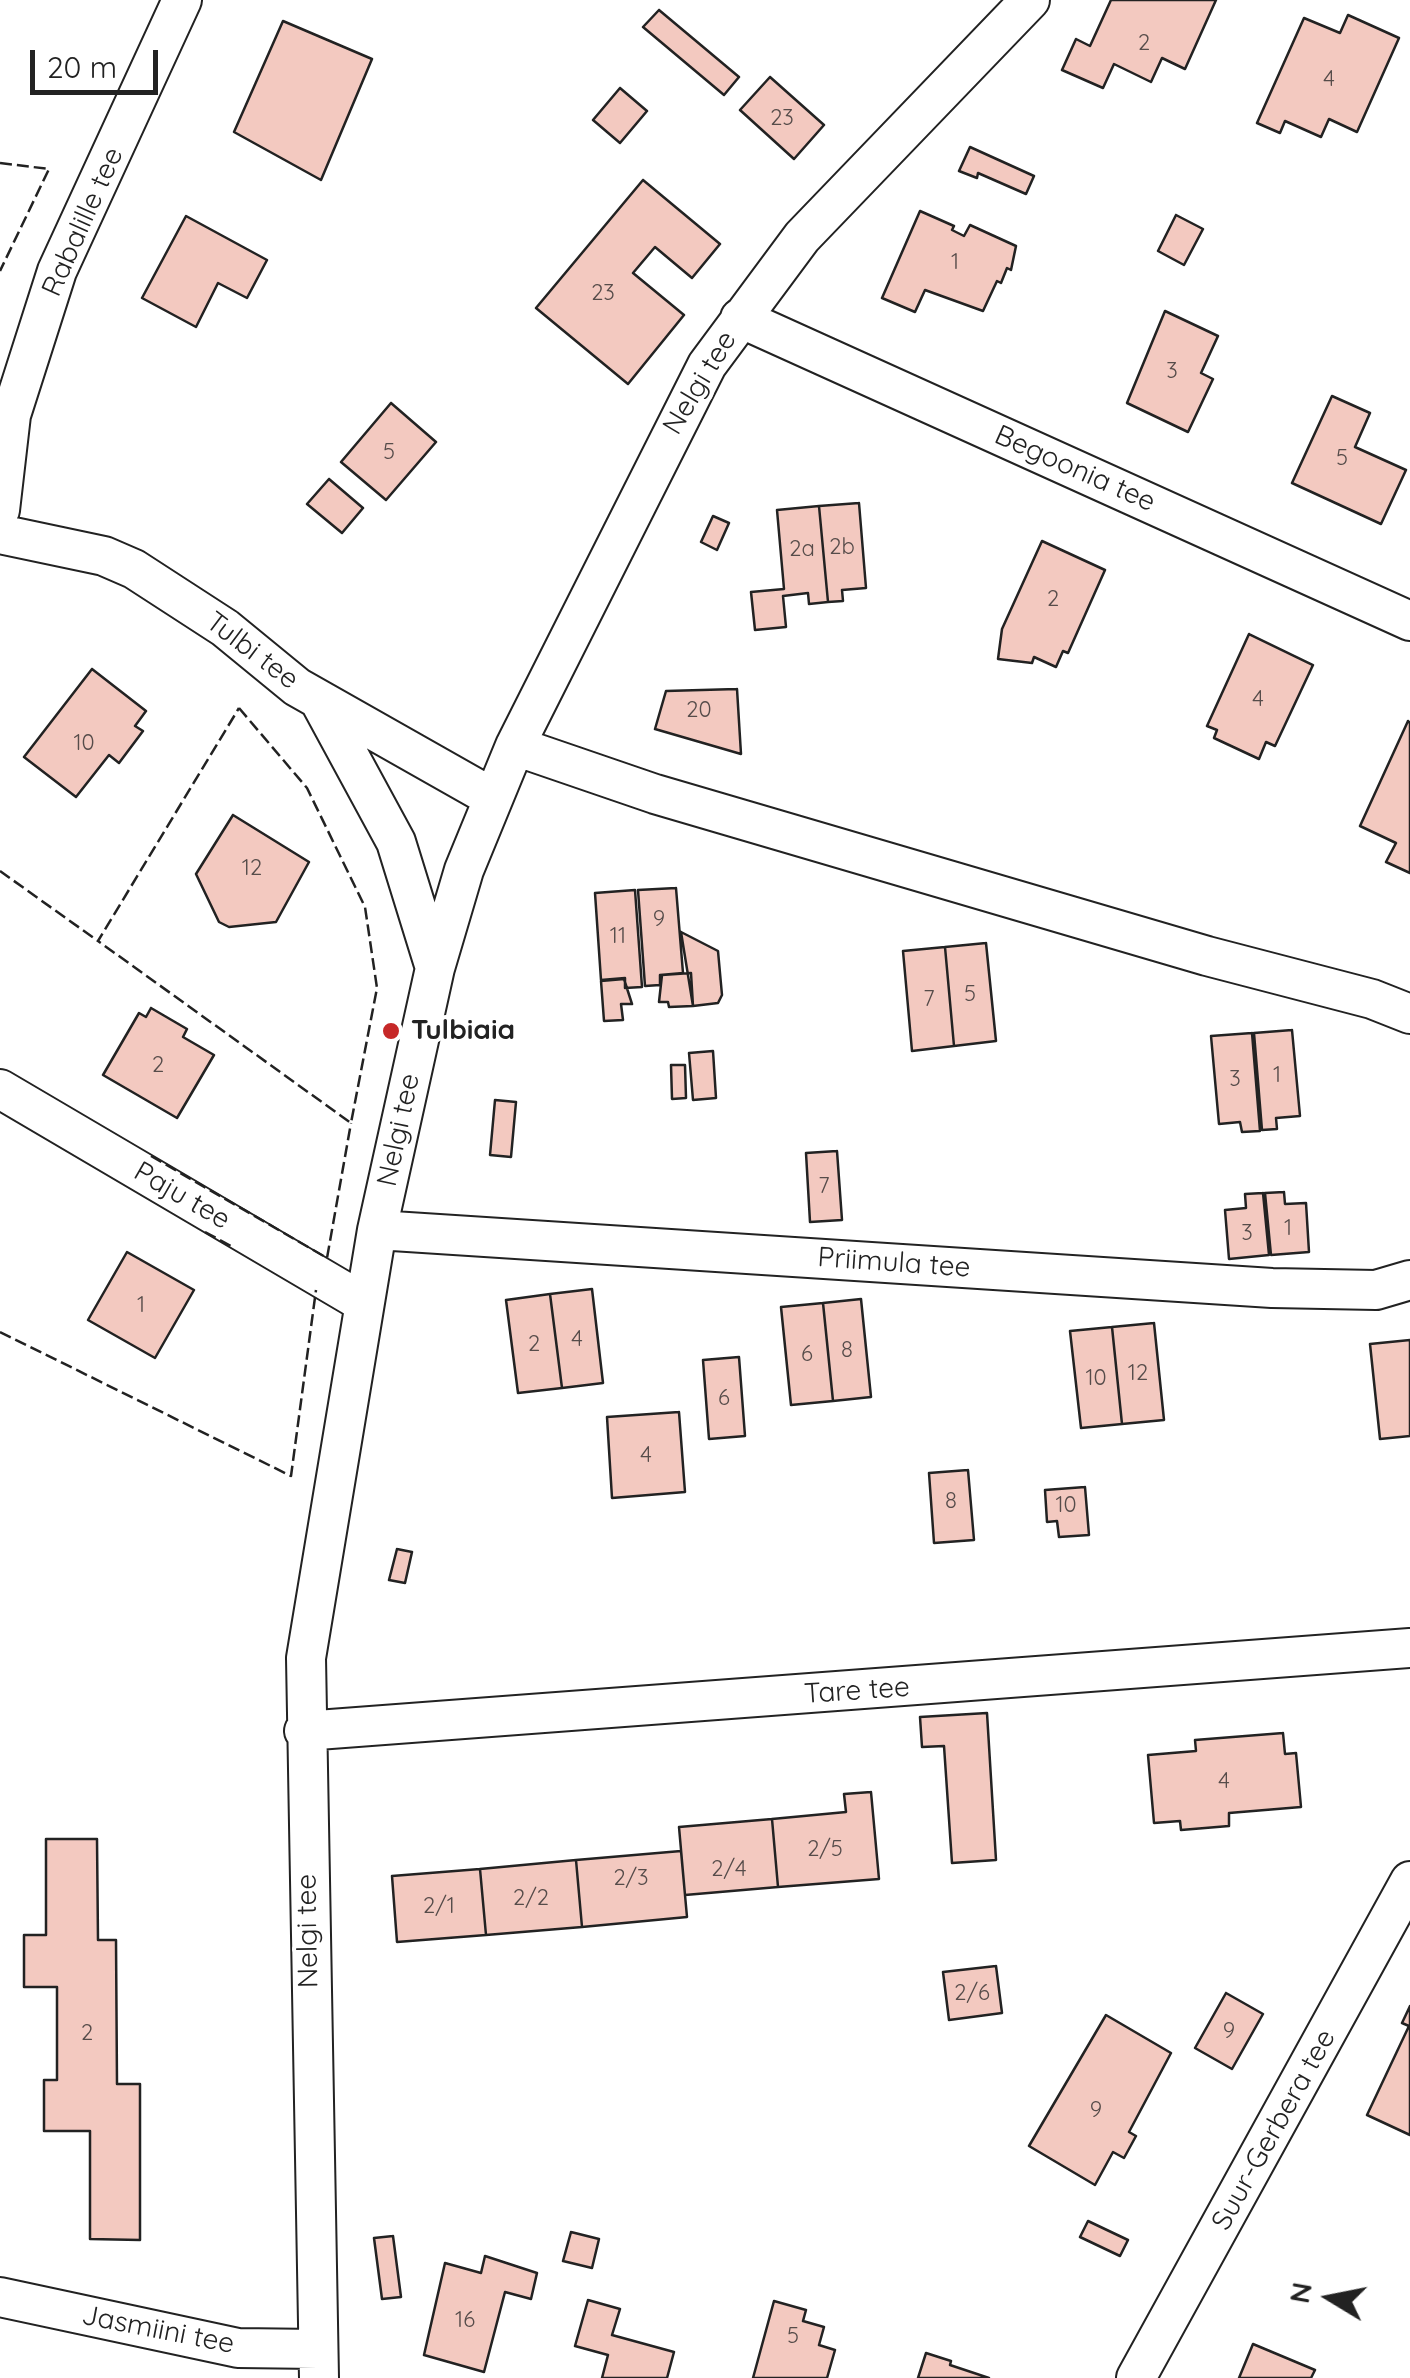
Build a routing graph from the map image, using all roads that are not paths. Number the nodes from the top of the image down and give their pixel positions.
1 (182, 0) edge
2 (1030, 0) edge
3 (740, 318) junction
4 (0, 510) edge
5 (0, 534) edge
6 (1410, 621) edge
7 (319, 700) junction
8 (515, 746) junction
9 (493, 798) junction
10 (435, 968) junction
11 (1410, 1014) edge
12 (0, 1089) edge
13 (377, 1230) junction
14 (1410, 1280) edge
15 (364, 1303) junction
16 (1410, 1648) edge
17 (304, 1731) junction
18 (1410, 1882) edge
19 (0, 2298) edge
20 (318, 2364) edge
21 (1136, 2378) edge

1 - 4 street, Rabalille tee
2 - 3 street, Nelgi tee
3 - 6 street, Begoonia tee
3 - 8 street, Nelgi tee
5 - 7 street, Tulbi tee
7 - 9 street, Tulbi tee
7 - 10 street
8 - 9 street, Nelgi tee
8 - 11 street
9 - 10 street, Nelgi tee
10 - 13 street, Nelgi tee
12 - 15 street, Paju tee
13 - 14 street, Priimula tee
13 - 15 street, Nelgi tee
15 - 17 street, Nelgi tee
16 - 17 street, Tare tee
17 - 20 street, Nelgi tee
18 - 21 street, Suur-Gerbera tee
19 - 20 street, Jasmiini tee

